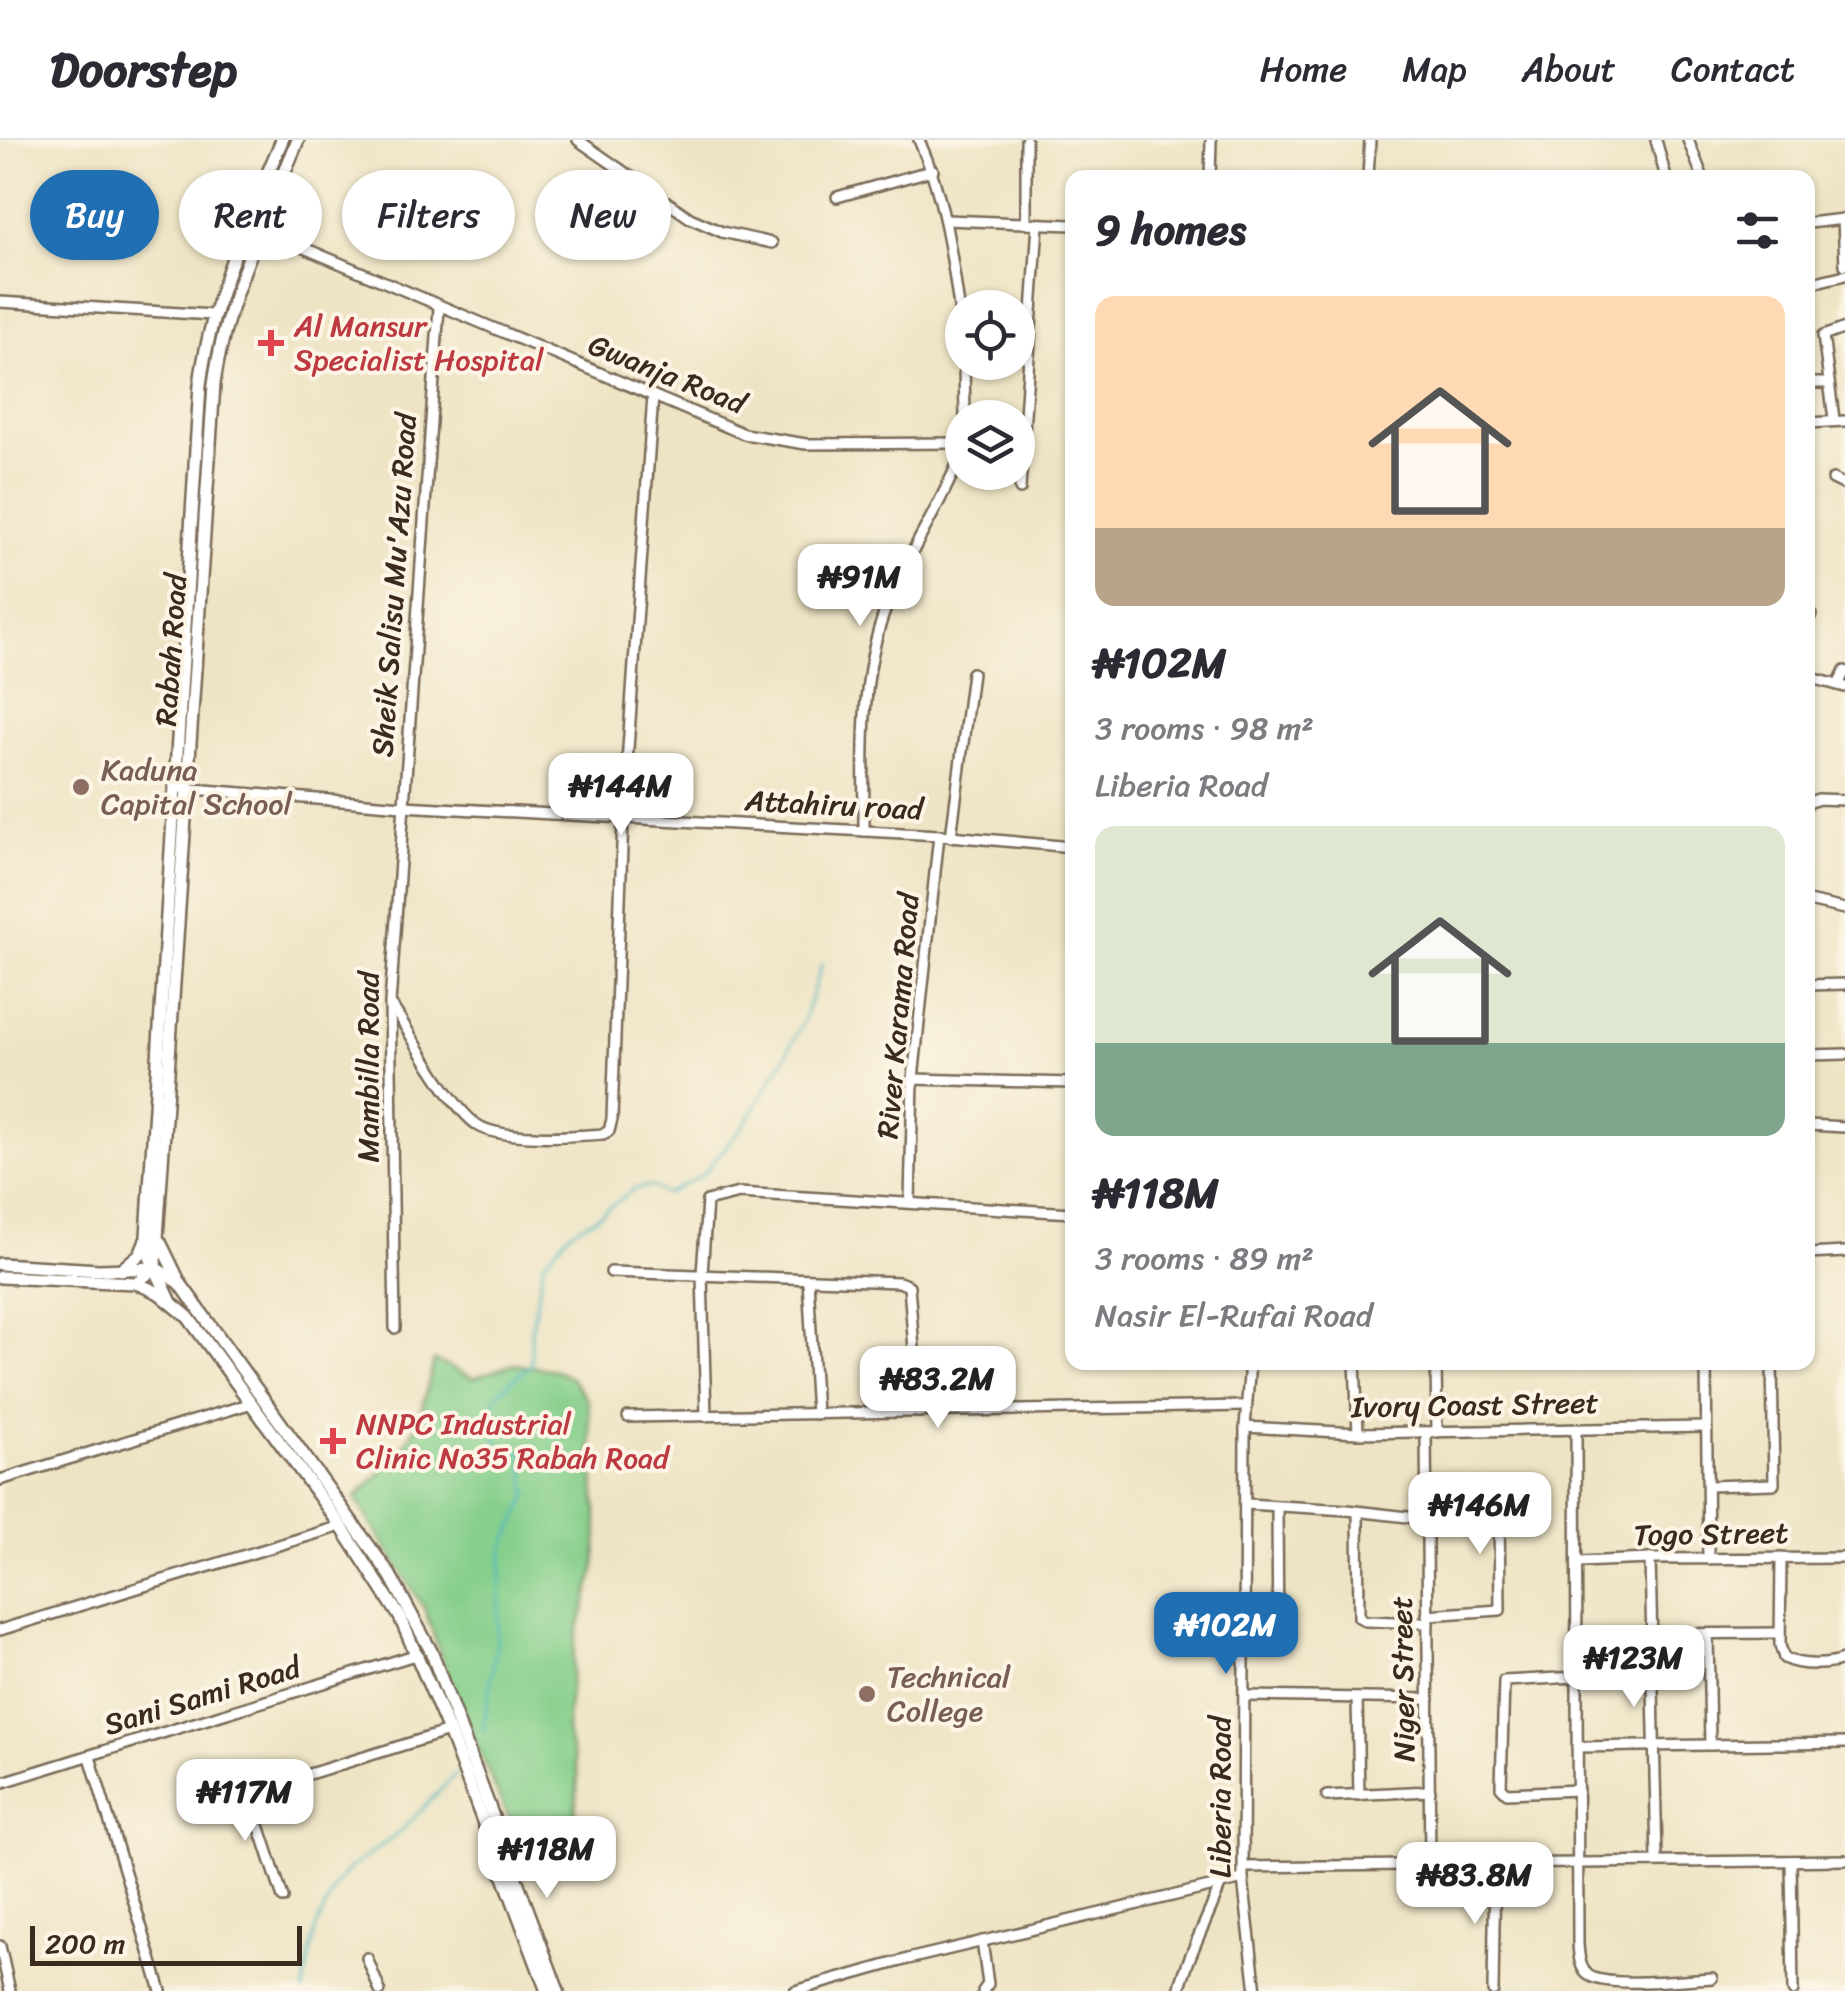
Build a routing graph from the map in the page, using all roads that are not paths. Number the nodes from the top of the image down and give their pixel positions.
1 (282, 140) edge
2 (298, 140) edge
3 (578, 140) edge
4 (920, 140) edge
5 (1026, 140) edge
6 (1212, 140) edge
7 (1370, 140) edge
8 (1656, 140) edge
9 (1688, 140) edge
10 (285, 170) edge
11 (933, 170) junction
12 (1210, 170) edge
13 (1368, 170) edge
14 (1664, 170) edge
15 (1700, 170) edge
16 (837, 197) dead end
17 (1844, 219) edge
18 (946, 220) junction
19 (1815, 222) edge
20 (1026, 224) junction
21 (1038, 224) junction
22 (1065, 226) edge
23 (772, 243) dead end
24 (322, 256) edge
25 (248, 260) edge
26 (1845, 266) edge
27 (1845, 276) edge
28 (1815, 282) edge
29 (956, 290) edge
30 (0, 302) edge
31 (440, 308) junction
32 (213, 316) junction
33 (1845, 328) edge
34 (1815, 383) edge
35 (1829, 383) junction
36 (653, 396) junction
37 (1026, 400) edge
38 (1840, 420) edge
39 (1815, 422) edge
40 (945, 443) edge
41 (1834, 479) dead end
42 (1845, 484) edge
43 (946, 490) edge
44 (1845, 671) edge
45 (972, 673) dead end
46 (1815, 679) edge
47 (1842, 686) edge
48 (174, 788) junction
49 (188, 788) junction
50 (1815, 800) edge
51 (1845, 800) edge
52 (402, 806) junction
53 (623, 819) junction
54 (864, 832) junction
55 (939, 835) junction
56 (951, 836) junction
57 (1065, 846) edge
58 (1815, 903) edge
59 (1845, 909) edge
60 (1845, 984) edge
61 (1815, 985) edge
62 (390, 1004) junction
63 (1845, 1054) edge
64 (1815, 1055) edge
65 (913, 1078) junction
66 (1065, 1083) edge
67 (1815, 1126) edge
68 (1845, 1128) edge
69 (160, 1129) junction
70 (910, 1202) junction
71 (1065, 1213) edge
72 (153, 1236) junction
73 (1845, 1252) edge
74 (1815, 1254) edge
75 (0, 1264) edge
76 (155, 1268) junction
77 (121, 1270) junction
78 (611, 1272) dead end
79 (702, 1274) junction
80 (0, 1277) edge
81 (808, 1280) junction
82 (136, 1283) junction
83 (180, 1283) junction
84 (171, 1302) junction
85 (395, 1328) dead end
86 (1249, 1370) edge
87 (1355, 1370) edge
88 (1435, 1370) edge
89 (1706, 1370) edge
90 (1772, 1370) edge
91 (252, 1403) junction
92 (1246, 1406) junction
93 (919, 1412) junction
94 (816, 1414) junction
95 (706, 1416) junction
96 (628, 1417) dead end
97 (1245, 1427) junction
98 (1706, 1427) junction
99 (1576, 1429) junction
100 (1358, 1432) junction
101 (1431, 1432) junction
102 (0, 1480) edge
103 (1708, 1486) junction
104 (1425, 1503) junction
105 (1247, 1504) junction
106 (1277, 1507) junction
107 (1358, 1514) junction
108 (1425, 1520) junction
109 (341, 1526) junction
110 (1650, 1558) junction
111 (1708, 1558) junction
112 (1782, 1558) junction
113 (1845, 1560) edge
114 (1578, 1562) junction
115 (1428, 1619) junction
116 (0, 1630) edge
117 (1780, 1633) junction
118 (1650, 1634) junction
119 (1708, 1634) junction
120 (1245, 1649) junction
121 (418, 1654) junction
122 (1845, 1660) edge
123 (1576, 1677) junction
124 (1245, 1696) junction
125 (1356, 1698) junction
126 (1428, 1699) junction
127 (449, 1730) junction
128 (1845, 1743) edge
129 (1654, 1745) junction
130 (1710, 1745) junction
131 (1577, 1746) junction
132 (90, 1757) junction
133 (0, 1783) edge
134 (1578, 1790) junction
135 (1430, 1791) junction
136 (1358, 1795) junction
137 (1327, 1796) dead end
138 (492, 1828) junction
139 (1657, 1860) junction
140 (1845, 1860) edge
141 (1791, 1861) junction
142 (1578, 1862) junction
143 (1430, 1864) junction
144 (1495, 1864) junction
145 (1244, 1867) junction
146 (1244, 1879) junction
147 (1221, 1883) junction
148 (282, 1898) dead end
149 (982, 1941) junction
150 (0, 1946) edge
151 (367, 1958) dead end
152 (1712, 1978) dead end
153 (822, 1988) edge
154 (10, 1991) edge
155 (161, 1991) edge
156 (380, 1991) edge
157 (547, 1991) edge
158 (558, 1991) edge
159 (795, 1991) edge
160 (983, 1991) edge
161 (1179, 1991) edge
162 (1256, 1991) edge
163 (1494, 1991) edge
164 (1792, 1991) edge

1 - 32 main road, Rabah Road
2 - 10 main road, Rabah Road
3 - 23 street
4 - 11 street
5 - 20 street
6 - 12 street
7 - 13 street
8 - 14 street
9 - 15 street
11 - 16 street
11 - 18 street
17 - 19 street
17 - 26 street
18 - 20 street
18 - 29 street
20 - 21 street
21 - 22 street
21 - 37 street
24 - 31 street, Gwanja Road
25 - 49 main road, Rabah Road
27 - 28 street
30 - 32 street
31 - 36 street, Gwanja Road
31 - 52 street, Sheik Salisu Mu'Azu Road
32 - 48 main road, Rabah Road
33 - 35 street
34 - 35 street
35 - 38 street
36 - 40 street, Gwanja Road
36 - 53 street
38 - 39 street
41 - 42 street
43 - 54 street
44 - 47 street
45 - 56 street
46 - 47 street
48 - 49 street, Attahiru road
48 - 69 main road, Rabah Road
49 - 52 street, Attahiru road
49 - 69 main road, Rabah Road
50 - 51 street
52 - 53 street, Attahiru road
52 - 62 street, Mambilla Road
53 - 54 street, Attahiru road
53 - 62 street
54 - 55 street, Attahiru road
55 - 56 street, Attahiru road
55 - 65 street, River Karama Road
56 - 57 street, Attahiru road
58 - 59 street
60 - 61 street
62 - 85 street, Mambilla Road
63 - 64 street
65 - 66 street
65 - 70 street, River Karama Road
67 - 68 street
69 - 72 main road, Rabah Road
70 - 71 street
70 - 79 street
72 - 76 main road
72 - 77 main road
72 - 83 main road
73 - 74 street
75 - 77 main road
76 - 77 main road
76 - 82 main road
76 - 83 main road
76 - 84 main road
78 - 79 street
79 - 81 street
79 - 95 street
80 - 82 main road
81 - 93 street
81 - 94 street
82 - 84 main road
83 - 138 main road
84 - 91 main road
86 - 92 street, Liberia Road
87 - 100 street
88 - 101 street, Niger Street
89 - 98 street
90 - 103 street
91 - 102 street
91 - 109 main road
92 - 93 street
92 - 97 street, Liberia Road
93 - 94 street
94 - 95 street
95 - 96 street
97 - 100 street, Ivory Coast Street
97 - 105 street, Liberia Road
98 - 99 street, Ivory Coast Street
98 - 103 street
99 - 101 street, Ivory Coast Street
99 - 114 street
100 - 101 street, Ivory Coast Street
101 - 104 street, Niger Street
103 - 111 street
104 - 108 street, Niger Street
104 - 115 street
105 - 106 street
105 - 120 street, Liberia Road
106 - 107 street
106 - 120 street
107 - 108 street
107 - 115 street
108 - 115 street, Niger Street
109 - 116 street
109 - 121 main road
110 - 111 street, Togo Street
110 - 114 street, Togo Street
110 - 118 street
111 - 112 street, Togo Street
112 - 113 street, Togo Street
112 - 117 street
114 - 123 street
115 - 126 street, Niger Street
117 - 119 street
117 - 122 street
118 - 119 street
118 - 129 street
119 - 130 street
120 - 124 street, Liberia Road
121 - 127 main road
121 - 132 street, Sani Sami Road
123 - 131 street
123 - 134 street
124 - 125 street
124 - 145 street, Liberia Road
125 - 126 street
125 - 136 street
126 - 135 street, Niger Street
127 - 138 main road
127 - 148 street
128 - 130 street
129 - 130 street
129 - 131 street
129 - 139 street
131 - 134 street
132 - 133 street, Sani Sami Road
132 - 155 street
134 - 142 street
135 - 136 street
135 - 143 street, Niger Street
136 - 137 street
138 - 157 main road
138 - 158 main road
139 - 141 street
139 - 142 street
140 - 141 street
141 - 164 street
142 - 144 street
142 - 152 street
143 - 144 street
143 - 145 street
144 - 163 street
145 - 146 street, Liberia Road
146 - 147 street
146 - 162 street, Liberia Road
147 - 149 street
147 - 161 street
149 - 153 street
149 - 160 street
150 - 154 street
151 - 156 street
153 - 159 street

